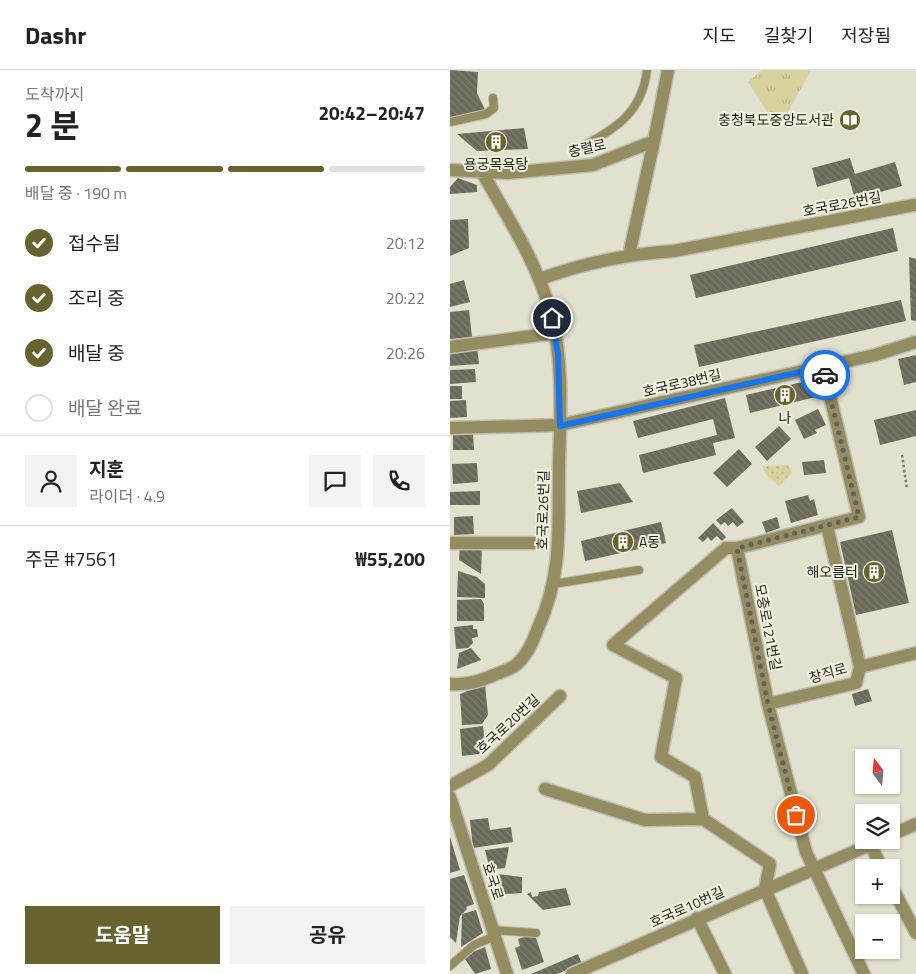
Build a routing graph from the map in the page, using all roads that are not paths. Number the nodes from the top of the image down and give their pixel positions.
1 (647, 70) edge
2 (668, 70) edge
3 (493, 98) dead end
4 (450, 122) edge
5 (654, 141) junction
6 (583, 146) dead end
7 (450, 170) edge
8 (482, 172) junction
9 (915, 206) edge
10 (629, 255) junction
11 (540, 279) junction
12 (555, 333) junction
13 (916, 342) edge
14 (450, 347) edge
15 (823, 367) junction
16 (560, 426) junction
17 (450, 428) edge
18 (827, 526) junction
19 (450, 543) edge
20 (534, 543) dead end
21 (737, 548) junction
22 (639, 570) dead end
23 (554, 584) junction
24 (916, 653) edge
25 (860, 667) junction
26 (450, 684) edge
27 (560, 696) dead end
28 (768, 704) junction
29 (450, 786) edge
30 (546, 789) dead end
31 (450, 797) edge
32 (703, 819) junction
33 (916, 824) edge
34 (900, 831) edge
35 (860, 849) edge
36 (815, 869) junction
37 (765, 889) junction
38 (900, 902) edge
39 (697, 918) junction
40 (916, 932) edge
41 (494, 933) junction
42 (536, 933) dead end
43 (450, 966) edge
44 (507, 974) edge
45 (572, 974) edge
46 (725, 974) edge
47 (802, 974) edge
48 (864, 974) edge

1 - 6 lane
2 - 5 street
3 - 4 lane
5 - 8 street, 충렬로
5 - 10 street
7 - 8 street, 충렬로
8 - 11 street, 호국로26번길
9 - 10 street, 호국로26번길
10 - 11 street, 호국로26번길
11 - 12 street, 호국로26번길
12 - 14 street
12 - 16 street, 호국로26번길
13 - 15 street, 호국로38번길
15 - 16 street, 호국로38번길
15 - 18 street
16 - 17 street, 호국로38번길
16 - 23 street, 호국로26번길
18 - 21 street
18 - 25 street
19 - 20 street
21 - 28 street, 모충로121번길
21 - 32 street
22 - 23 lane
23 - 26 street, 호국로26번길
24 - 25 street, 창직로
25 - 28 street, 창직로
27 - 29 street, 호국로20번길
28 - 36 street, 모충로121번길
30 - 32 street
31 - 41 street, 호국로
32 - 37 street
33 - 34 street
35 - 36 street, 호국로10번길
36 - 37 street, 호국로10번길
36 - 48 street, 모충로121번길
37 - 39 street, 호국로10번길
37 - 47 street
38 - 40 street
39 - 45 street, 호국로10번길
39 - 46 street
41 - 42 lane
41 - 43 lane
41 - 44 street, 호국로

